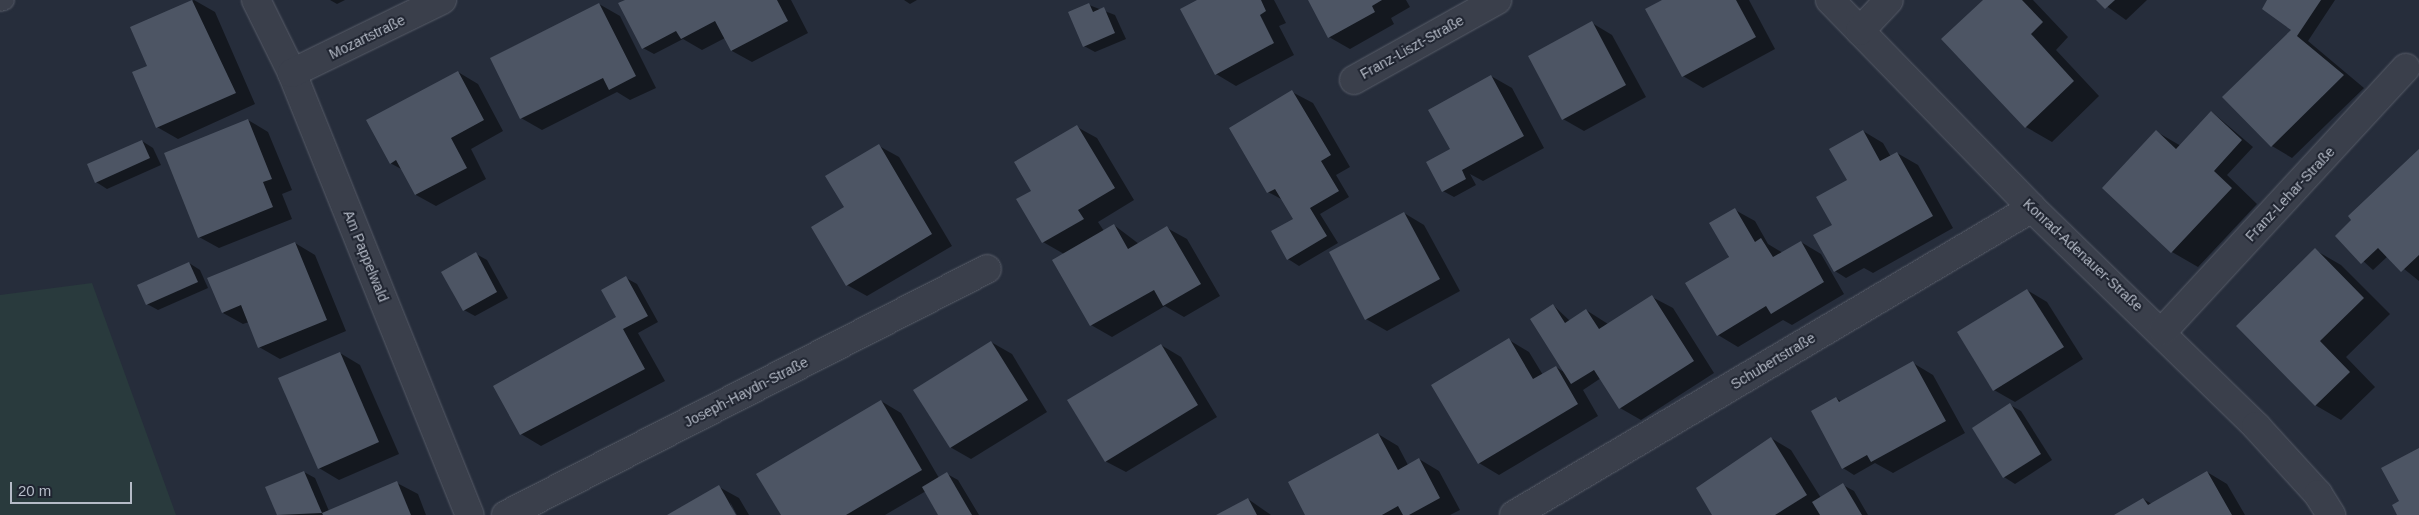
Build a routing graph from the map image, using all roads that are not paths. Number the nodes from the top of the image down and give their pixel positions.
1 (4, 0) edge
2 (256, 0) edge
3 (442, 0) edge
4 (1496, 0) edge
5 (1830, 0) edge
6 (1889, 0) edge
7 (0, 1) edge
8 (1860, 31) junction
9 (2413, 72) edge
10 (292, 74) junction
11 (1354, 80) dead end
12 (2032, 208) junction
13 (987, 269) dead end
14 (2163, 330) junction
15 (470, 515) edge
16 (506, 515) edge
17 (1514, 515) edge
18 (2331, 515) edge

1 - 7 lane
2 - 10 street, Am Pappelwald
3 - 10 street, Mozartstraße
4 - 11 street, Franz-Liszt-Straße
5 - 8 street, Konrad-Adenauer-Straße
6 - 8 street
8 - 12 street, Konrad-Adenauer-Straße
9 - 14 street, Franz-Lehar-Straße
10 - 15 street, Am Pappelwald
12 - 14 street, Konrad-Adenauer-Straße
12 - 17 street, Schubertstraße
13 - 16 street, Joseph-Haydn-Straße
14 - 18 street, Konrad-Adenauer-Straße

